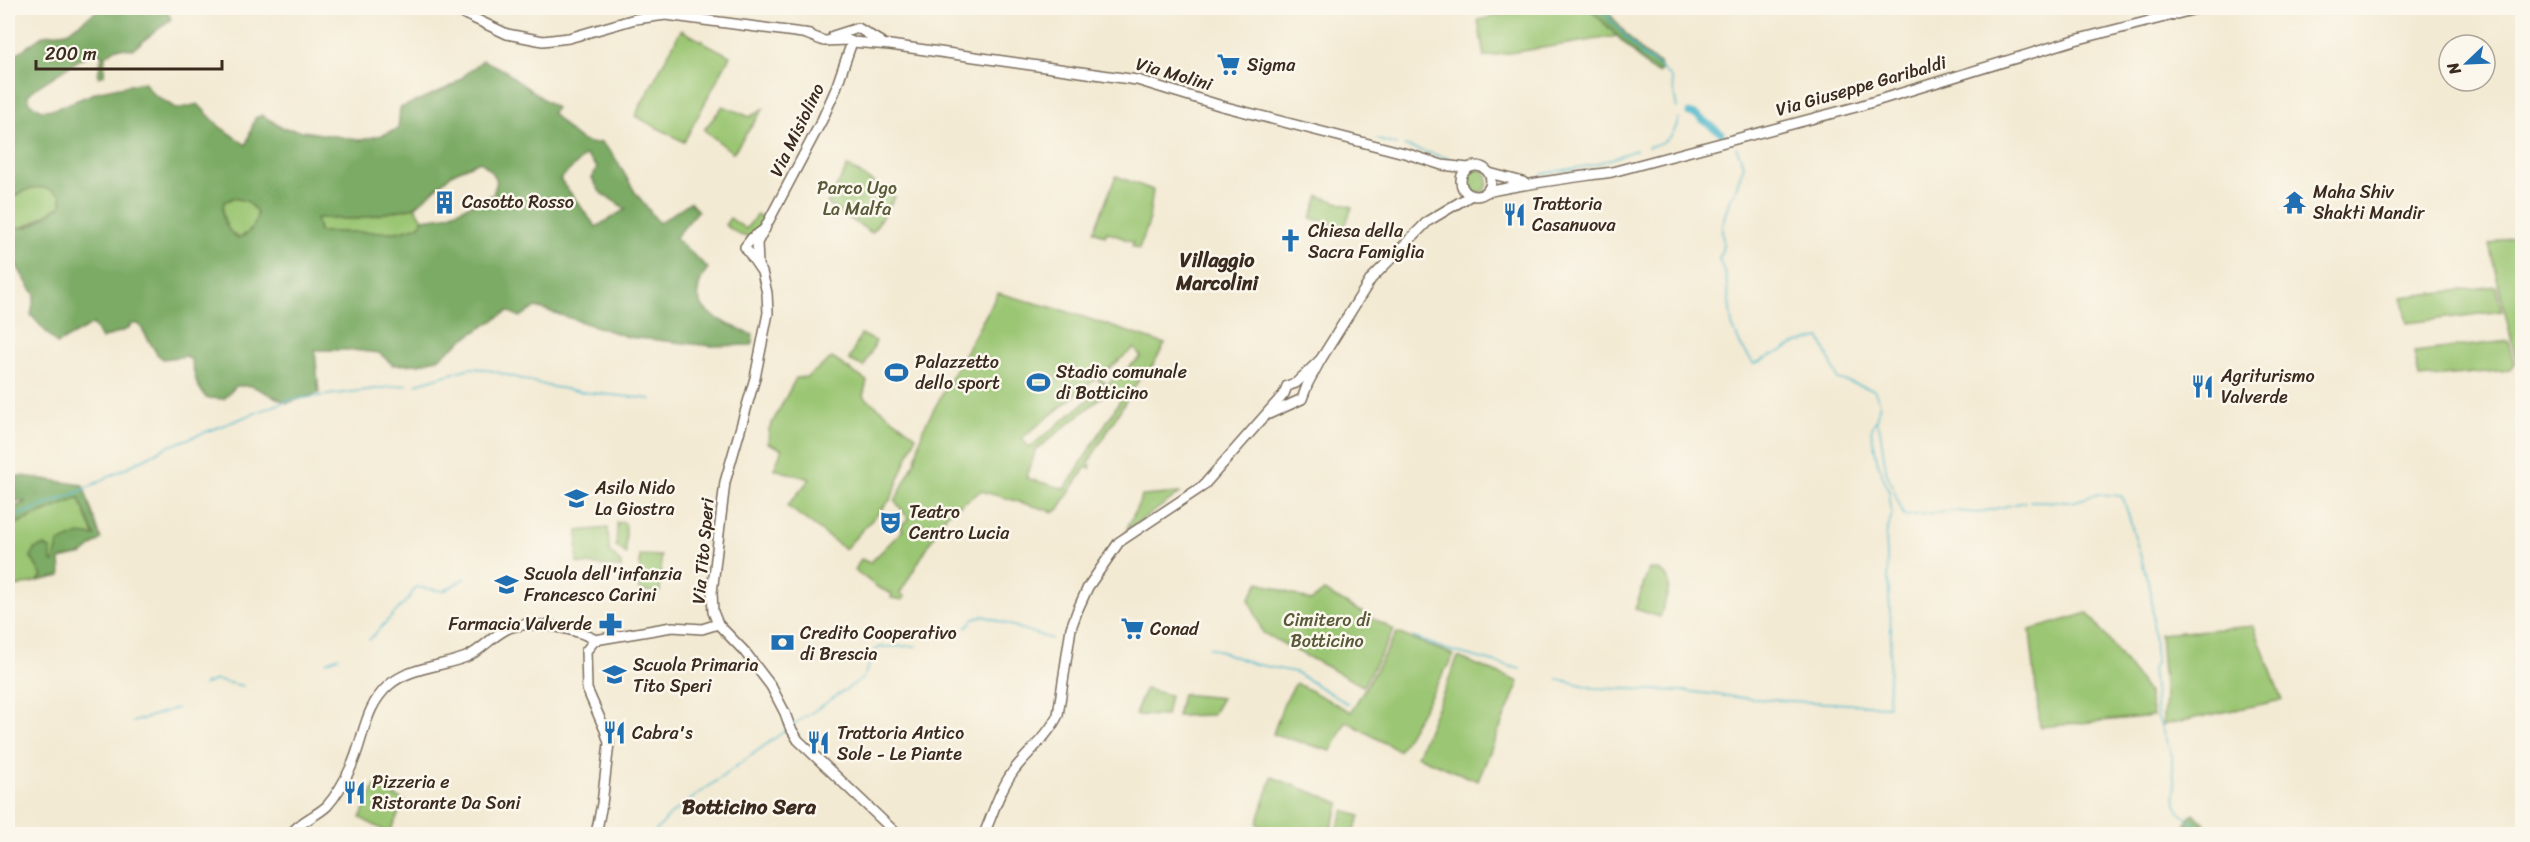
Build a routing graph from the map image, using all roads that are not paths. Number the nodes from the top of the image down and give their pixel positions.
1 (452, 8) edge
2 (2200, 8) edge
3 (804, 33) junction
4 (855, 38) junction
5 (837, 41) junction
6 (846, 58) junction
7 (1442, 165) junction
8 (1468, 168) junction
9 (1489, 173) junction
10 (1528, 183) junction
11 (1461, 184) junction
12 (1487, 192) junction
13 (1470, 195) junction
14 (1455, 203) junction
15 (765, 229) junction
16 (757, 243) junction
17 (746, 247) junction
18 (758, 265) junction
19 (1321, 359) junction
20 (1296, 383) junction
21 (1304, 391) junction
22 (1284, 394) junction
23 (1291, 403) junction
24 (1264, 417) junction
25 (716, 621) junction
26 (595, 640) junction
27 (291, 834) edge
28 (596, 834) edge
29 (897, 834) edge
30 (984, 834) edge

1 - 3 street, Via Molini
2 - 10 street, Via Giuseppe Garibaldi
3 - 4 street, Via Molini
3 - 5 street, Via Molini
4 - 5 street, Via Molini
4 - 6 street, Via Misiolino
4 - 7 street, Via Molini
5 - 6 street
6 - 15 street, Via Misiolino
7 - 8 street, Via Molini
7 - 11 street, Via Molini
8 - 9 street, Via Giuseppe Garibaldi
8 - 11 street
9 - 10 street, Via Giuseppe Garibaldi
9 - 12 street
10 - 12 street, Via Giuseppe Garibaldi
11 - 13 street
11 - 14 street
12 - 13 street, Via Giuseppe Garibaldi
13 - 14 street, Via Giuseppe Garibaldi
14 - 19 street, Via Giuseppe Garibaldi
15 - 16 street, Via Misiolino
15 - 17 street, Via Misiolino
16 - 17 street
16 - 18 street
17 - 18 street, Via Tito Speri
18 - 25 street, Via Tito Speri
19 - 20 street
19 - 21 street
20 - 21 street
20 - 22 street
21 - 23 street
22 - 23 street
22 - 24 street
23 - 24 street
24 - 30 street
25 - 26 street
25 - 29 street, Via Tito Speri
26 - 27 street
26 - 28 street

